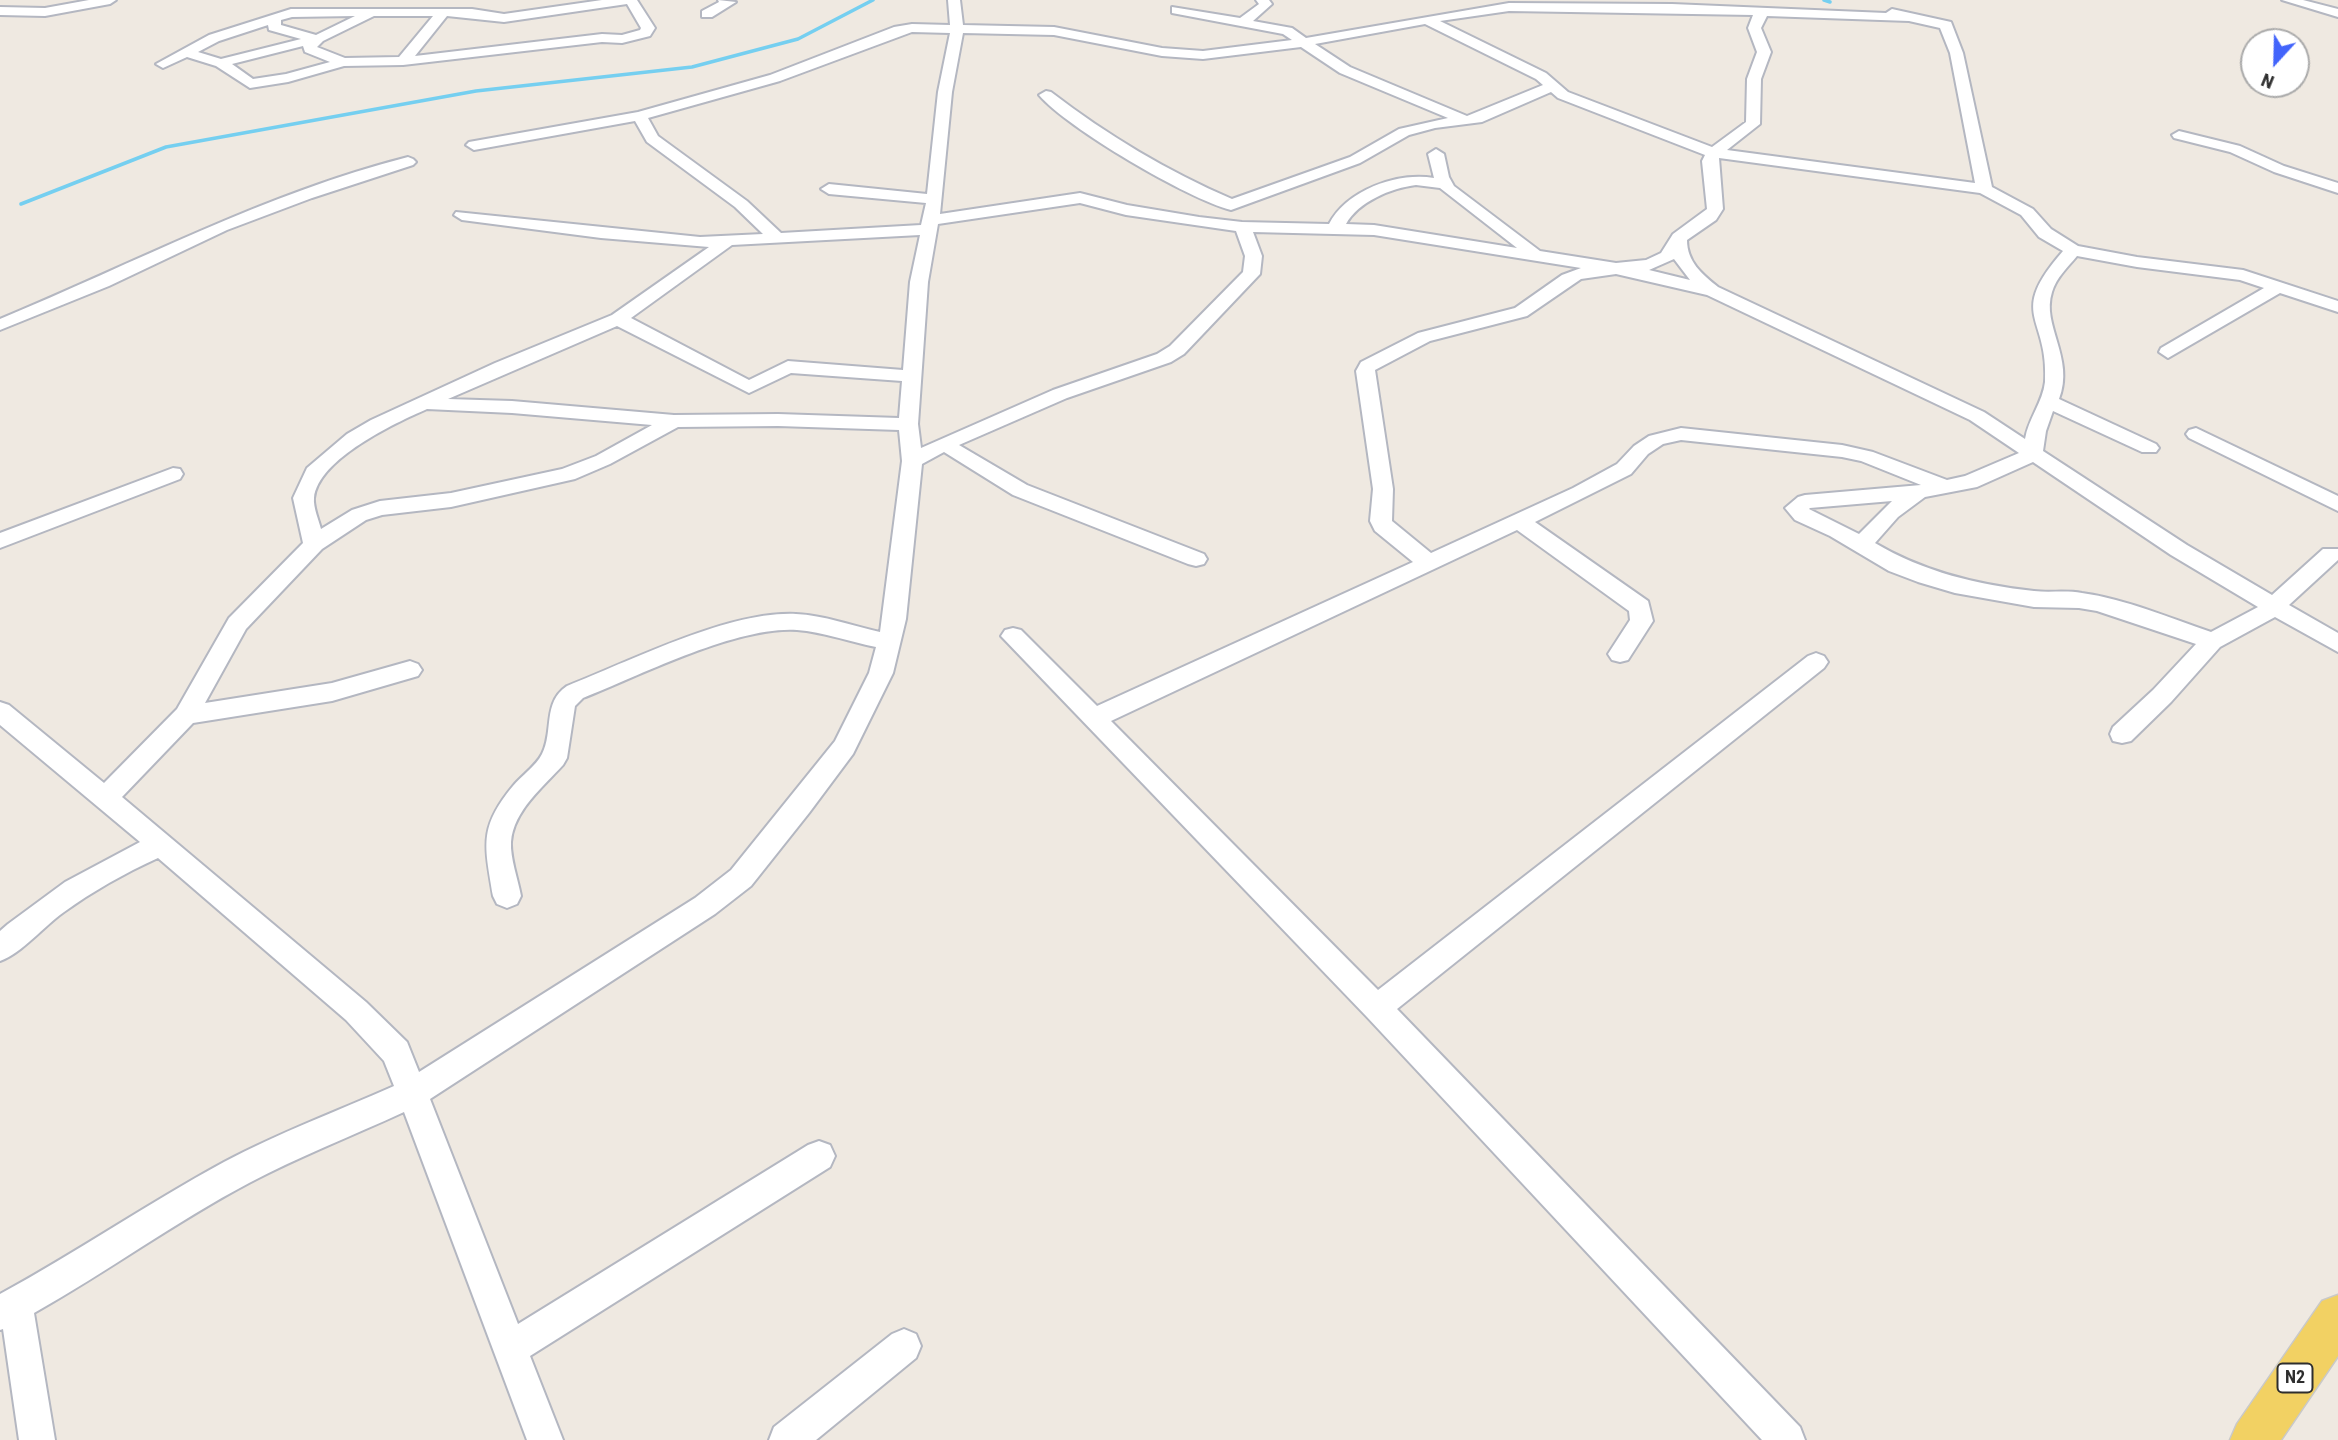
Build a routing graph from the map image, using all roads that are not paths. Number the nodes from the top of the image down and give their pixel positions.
1 (24, 0) edge
2 (110, 0) edge
3 (329, 0) edge
4 (630, 0) edge
5 (724, 0) edge
6 (954, 0) edge
7 (1262, 0) edge
8 (1852, 0) edge
9 (2288, 0) edge
10 (1178, 10) dead end
11 (0, 11) edge
12 (372, 12) junction
13 (291, 13) junction
14 (443, 13) junction
15 (540, 13) junction
16 (1763, 13) junction
17 (2338, 13) edge
18 (707, 14) dead end
19 (1905, 18) junction
20 (275, 19) junction
21 (1427, 20) junction
22 (1240, 24) junction
23 (957, 31) junction
24 (316, 39) junction
25 (1303, 42) junction
26 (496, 50) junction
27 (188, 53) junction
28 (402, 61) junction
29 (342, 62) junction
30 (221, 63) junction
31 (163, 64) dead end
32 (1552, 86) junction
33 (1046, 95) dead end
34 (640, 116) junction
35 (1469, 122) junction
36 (2179, 135) dead end
37 (474, 145) dead end
38 (1714, 153) junction
39 (1436, 154) dead end
40 (408, 162) dead end
41 (1445, 185) junction
42 (1984, 188) junction
43 (2338, 188) edge
44 (829, 190) dead end
45 (462, 215) dead end
46 (930, 216) junction
47 (1242, 227) junction
48 (1336, 227) junction
49 (775, 236) junction
50 (1679, 238) junction
51 (729, 240) junction
52 (2073, 250) junction
53 (1539, 256) junction
54 (1605, 267) junction
55 (1560, 284) junction
56 (2280, 286) junction
57 (1712, 291) junction
58 (2338, 292) edge
59 (2305, 294) junction
60 (2338, 307) edge
61 (618, 319) junction
62 (0, 325) edge
63 (2168, 352) dead end
64 (912, 376) junction
65 (2049, 402) junction
66 (424, 403) junction
67 (674, 421) junction
68 (908, 424) junction
69 (2196, 434) dead end
70 (944, 444) junction
71 (2149, 448) dead end
72 (2033, 455) junction
73 (912, 461) junction
74 (173, 474) dead end
75 (1943, 486) junction
76 (1919, 492) junction
77 (2338, 503) edge
78 (1517, 520) junction
79 (0, 541) edge
80 (314, 544) junction
81 (1862, 545) junction
82 (2331, 554) dead end
83 (1196, 559) dead end
84 (1427, 562) junction
85 (2273, 607) junction
86 (1013, 636) dead end
87 (889, 642) junction
88 (2212, 642) junction
89 (2338, 644) edge
90 (1620, 654) dead end
91 (1816, 662) dead end
92 (410, 670) dead end
93 (2, 715) edge
94 (186, 715) junction
95 (1094, 718) junction
96 (2122, 734) dead end
97 (104, 799) junction
98 (159, 845) junction
99 (507, 896) dead end
100 (0, 949) edge
101 (1377, 1008) junction
102 (412, 1093) junction
103 (819, 1156) dead end
104 (8, 1309) edge
105 (2338, 1317) edge
106 (904, 1346) dead end
107 (511, 1348) junction
108 (37, 1440) edge
109 (545, 1440) edge
110 (787, 1440) edge
111 (1787, 1440) edge
112 (2253, 1440) edge

1 - 11 street
2 - 11 street
3 - 13 street
4 - 15 street
4 - 26 street
5 - 18 street
6 - 23 street
7 - 22 street
8 - 19 street
9 - 17 street
10 - 22 street
12 - 13 street
12 - 14 street
12 - 24 street
13 - 20 street
14 - 15 street
14 - 28 street
15 - 26 street
16 - 19 street
16 - 21 street
16 - 38 street
19 - 42 street
20 - 24 street
20 - 27 street
21 - 25 street
21 - 32 street
22 - 25 street
23 - 25 street
23 - 34 street
23 - 46 street
24 - 29 street
24 - 30 street
25 - 35 street
26 - 28 street
27 - 30 street
27 - 31 street
28 - 29 street
29 - 30 street
32 - 35 street
32 - 38 street
33 - 35 street
34 - 37 street
34 - 49 street
36 - 43 street
38 - 42 street
38 - 50 street
39 - 41 street
40 - 62 street
41 - 48 street
41 - 53 street
42 - 52 street
44 - 46 street
45 - 51 street
46 - 47 street
46 - 49 street
46 - 64 street
47 - 48 street
47 - 70 street
48 - 53 street
49 - 51 street
50 - 54 street
50 - 57 street
51 - 61 street
52 - 56 street
52 - 65 street
53 - 54 street
53 - 55 street
54 - 55 street
54 - 57 street
55 - 84 street
56 - 59 street
56 - 63 street
57 - 72 street
58 - 59 street
59 - 60 street
61 - 64 street
61 - 66 street
64 - 68 street
65 - 71 street
65 - 72 street
66 - 67 street
66 - 80 street
67 - 68 street
67 - 80 street
68 - 73 street
69 - 77 street
70 - 73 street
70 - 83 street
72 - 75 street
72 - 85 street
73 - 87 street
74 - 79 street
75 - 76 street
75 - 78 street
76 - 81 street
76 - 81 street
78 - 84 street
78 - 90 street
80 - 94 street
81 - 88 street
82 - 85 street
84 - 95 street
85 - 88 street
85 - 89 street
86 - 95 street
87 - 99 street
87 - 102 street
88 - 96 street
91 - 101 street
92 - 94 street
93 - 97 street
94 - 97 street
95 - 101 street
97 - 98 street
98 - 100 street
98 - 102 street
101 - 111 street
102 - 104 street
102 - 107 street
103 - 107 street
104 - 108 street
105 - 112 main road, N2
106 - 110 street
107 - 109 street

